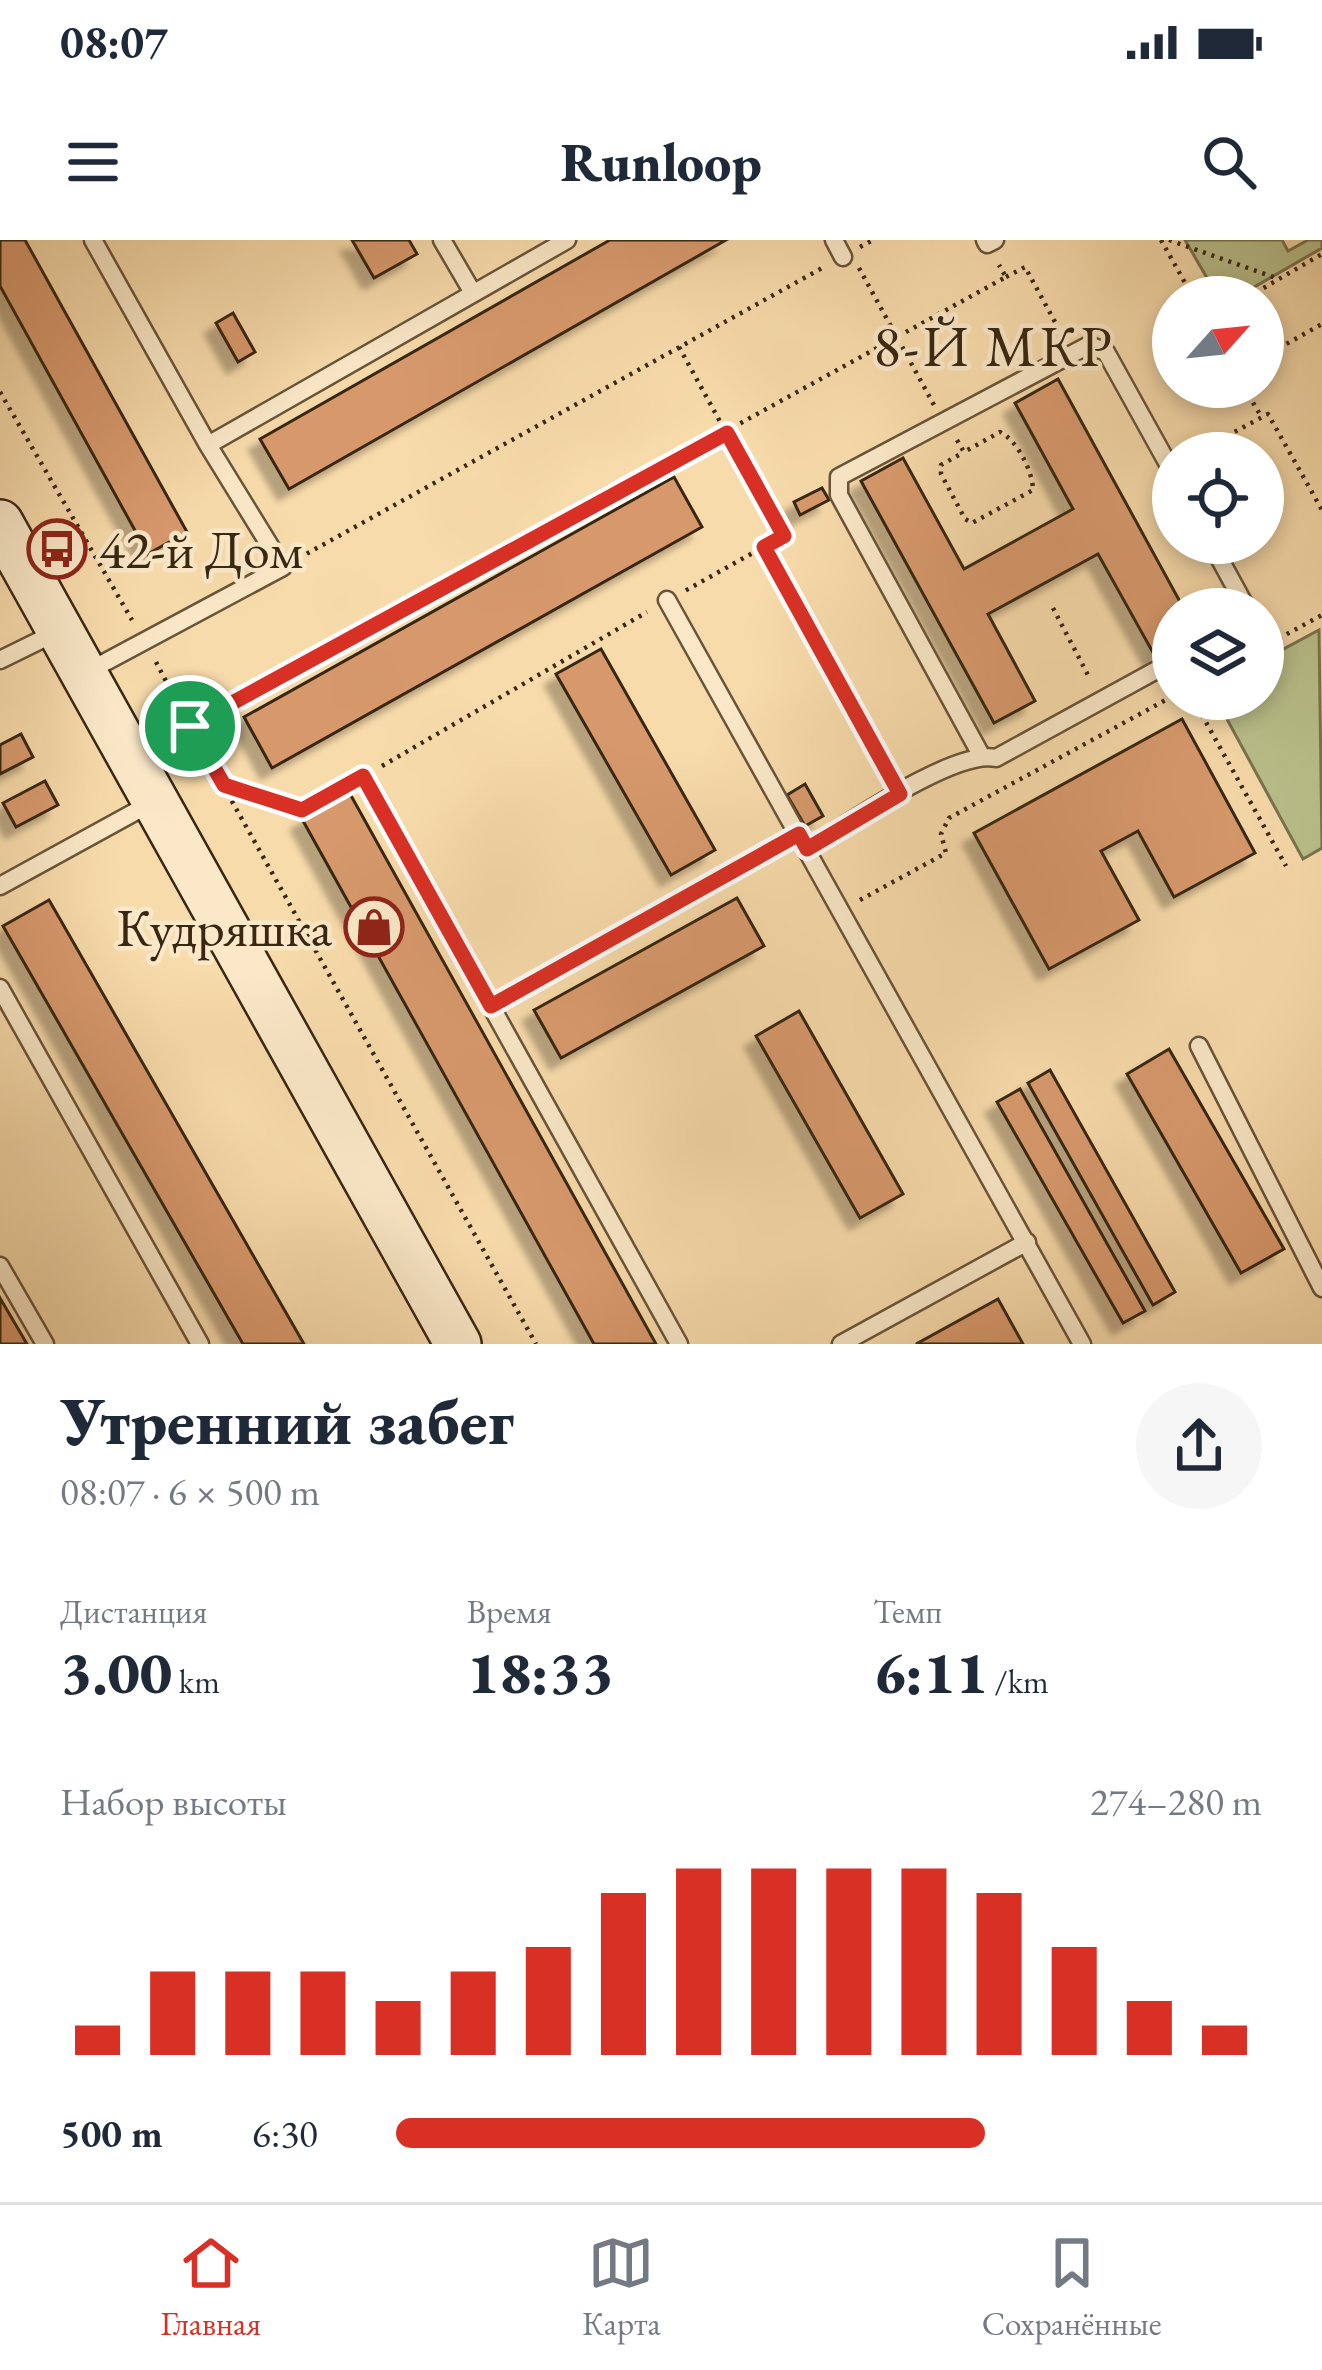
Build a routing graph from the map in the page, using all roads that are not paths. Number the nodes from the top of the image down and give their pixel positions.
1 (93, 240) edge
2 (442, 240) edge
3 (567, 240) edge
4 (473, 293) junction
5 (1152, 435) edge
6 (208, 445) junction
7 (614, 493) road end
8 (0, 523) edge
9 (668, 601) road end
10 (59, 630) junction
11 (0, 661) edge
12 (1152, 672) edge
13 (84, 674) junction
14 (981, 754) junction
15 (131, 759) junction
16 (363, 776) road end
17 (154, 801) junction
18 (803, 842) junction
19 (0, 886) edge
20 (0, 988) edge
21 (491, 1006) junction
22 (1199, 1046) dead end
23 (1027, 1241) junction
24 (0, 1266) edge
25 (1322, 1288) edge
26 (45, 1344) edge
27 (200, 1344) edge
28 (458, 1344) edge
29 (680, 1344) edge
30 (842, 1344) edge
31 (1082, 1344) edge

1 - 6 lane
2 - 4 lane
3 - 4 lane
4 - 6 lane
5 - 14 lane
6 - 13 lane
7 - 15 lane
8 - 10 main road
9 - 18 lane
10 - 11 lane
10 - 13 main road
12 - 14 lane
13 - 15 main road
14 - 18 lane
15 - 17 main road
16 - 21 lane
17 - 19 lane
17 - 28 main road
18 - 21 lane
18 - 23 lane
20 - 27 lane
21 - 29 lane
22 - 25 lane
23 - 30 lane
23 - 31 lane
24 - 26 lane

